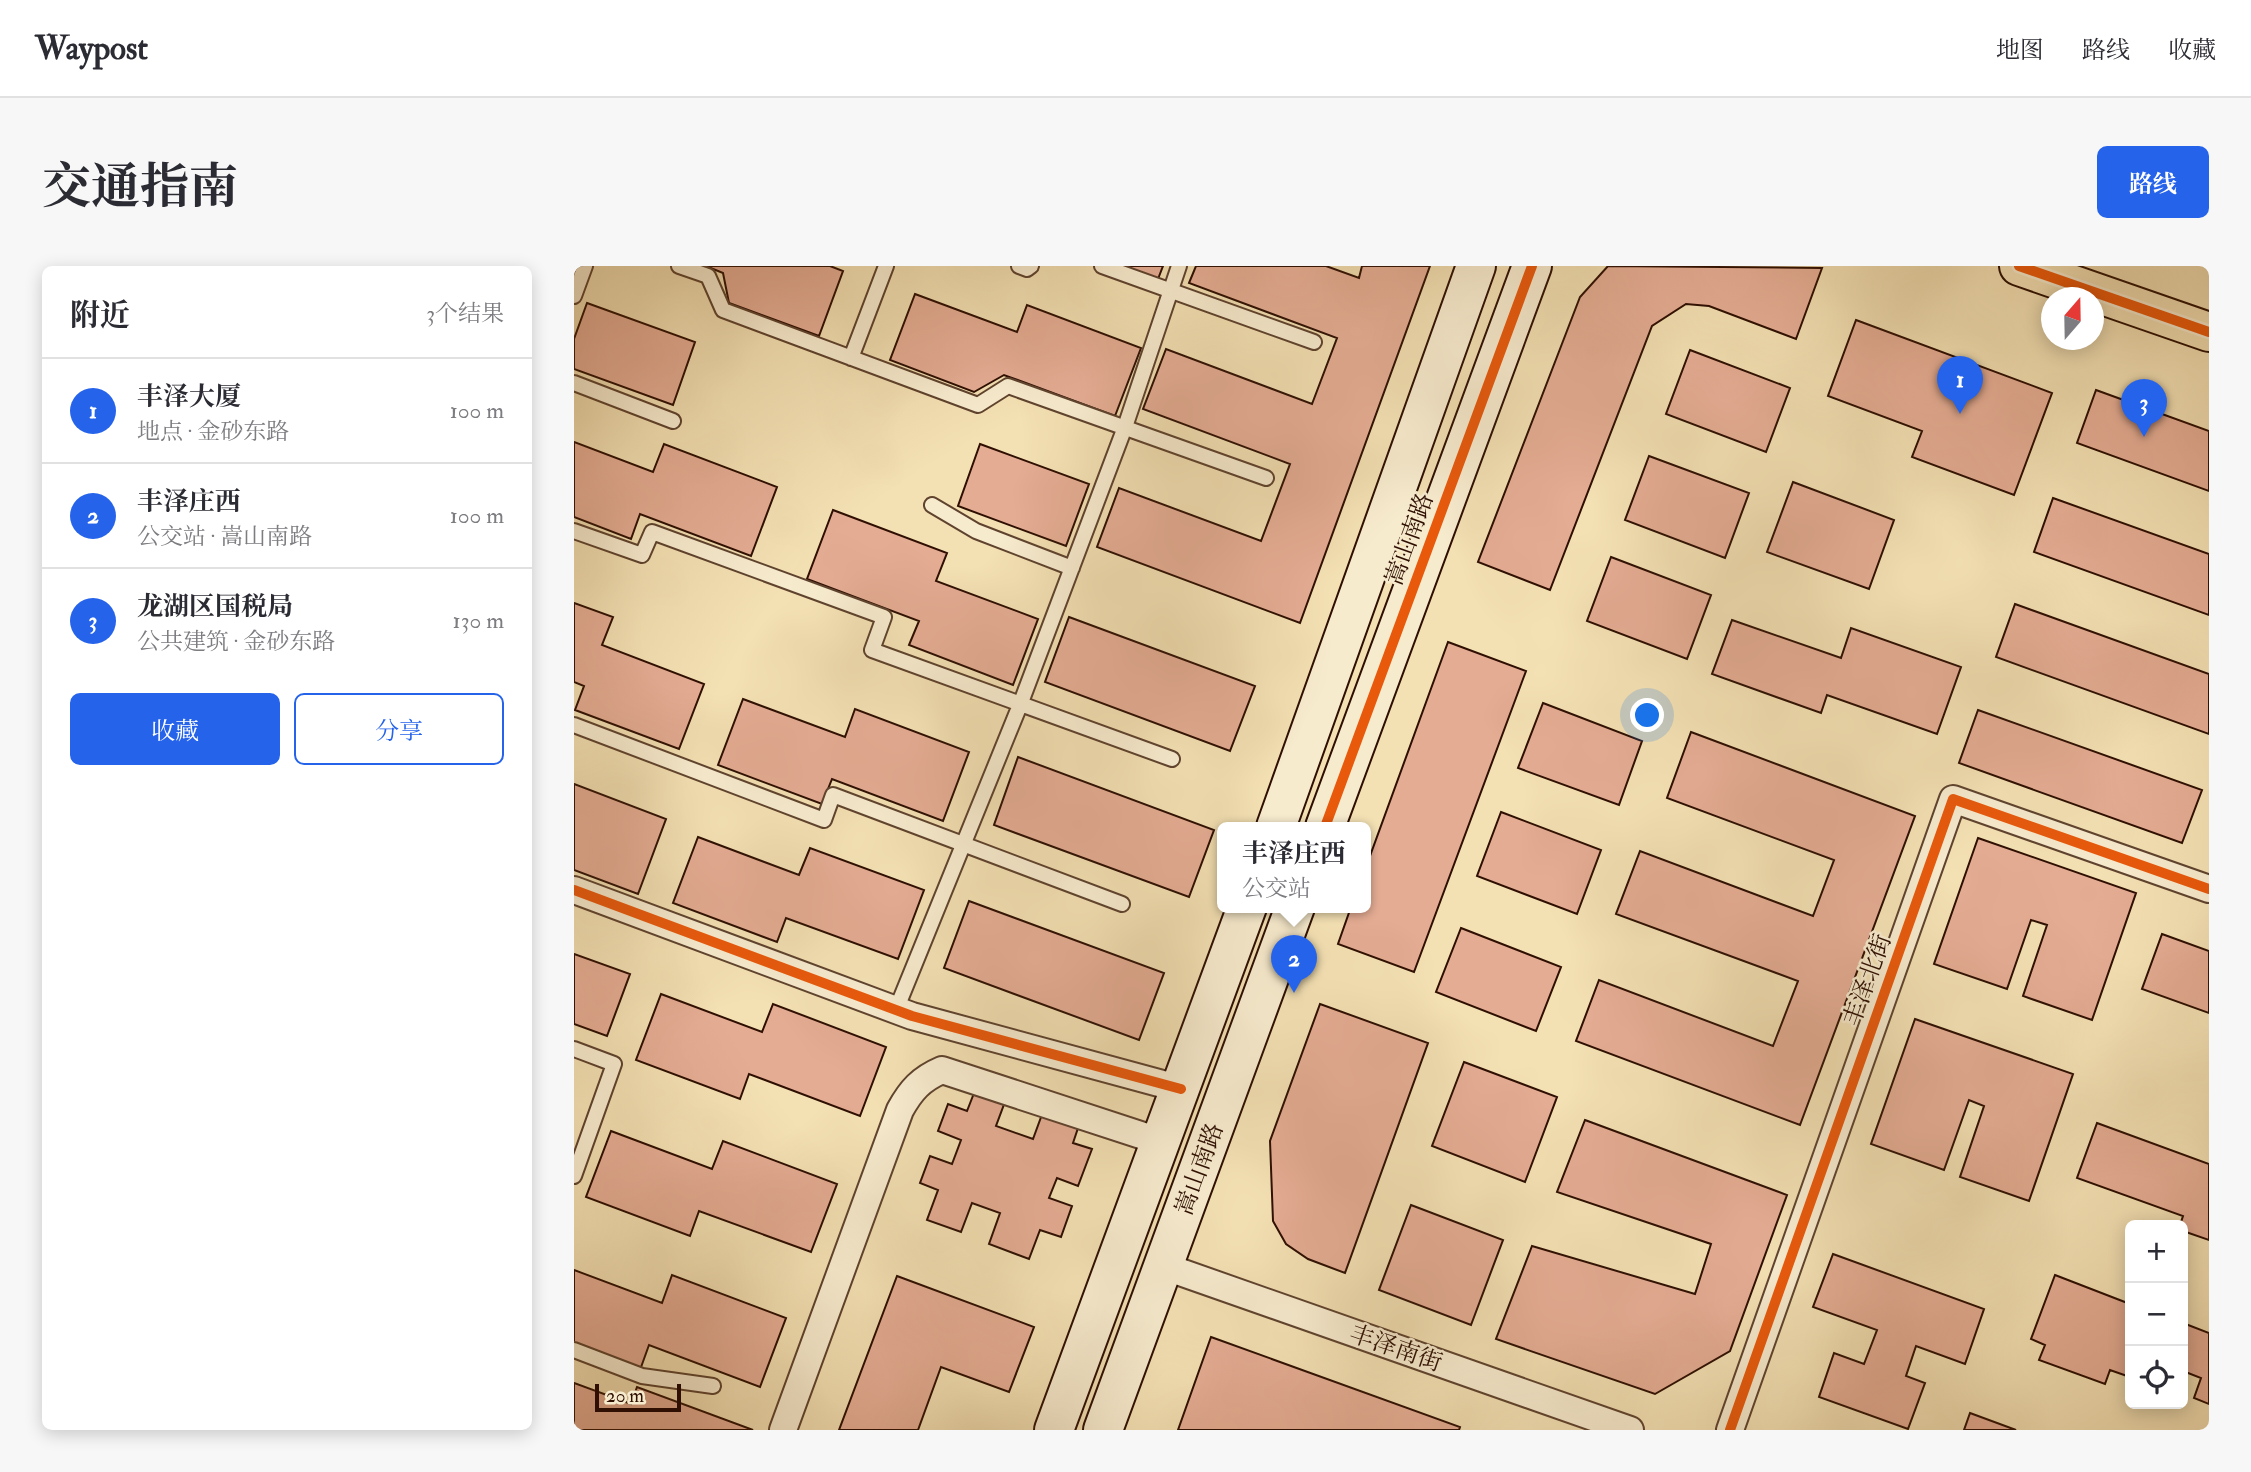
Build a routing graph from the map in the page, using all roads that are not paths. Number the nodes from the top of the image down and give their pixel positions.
1 (585, 266) edge
2 (679, 266) edge
3 (886, 266) edge
4 (1019, 266) edge
5 (1031, 266) edge
6 (1102, 266) edge
7 (1180, 266) edge
8 (1476, 266) edge
9 (1532, 266) edge
10 (2019, 266) edge
11 (1171, 290) junction
12 (574, 296) edge
13 (2209, 332) edge
14 (1314, 342) dead end
15 (851, 358) junction
16 (574, 383) edge
17 (673, 421) dead end
18 (1125, 427) junction
19 (1266, 478) dead end
20 (932, 505) dead end
21 (574, 531) edge
22 (1072, 568) junction
23 (1020, 705) junction
24 (574, 725) edge
25 (1172, 759) dead end
26 (1278, 822) edge
27 (1327, 822) edge
28 (964, 843) junction
29 (2209, 889) edge
30 (574, 891) edge
31 (1122, 904) dead end
32 (1245, 913) edge
33 (1294, 913) edge
34 (896, 1010) junction
35 (574, 1049) edge
36 (1181, 1089) junction
37 (1162, 1142) junction
38 (574, 1176) edge
39 (1163, 1266) junction
40 (574, 1350) edge
41 (713, 1386) dead end
42 (783, 1430) edge
43 (1055, 1430) edge
44 (1103, 1430) edge
45 (1630, 1430) edge
46 (1730, 1430) edge

1 - 12 lane
2 - 15 lane
3 - 15 lane
4 - 5 lane
6 - 11 lane
7 - 11 lane
8 - 26 street, 嵩山南路
9 - 27 street, 嵩山南路
10 - 13 main road
11 - 14 lane
11 - 18 lane
15 - 18 lane
16 - 17 lane
18 - 19 lane
18 - 22 lane
20 - 22 lane
21 - 23 lane
22 - 23 lane
23 - 25 lane
23 - 28 lane
24 - 28 lane
28 - 31 lane
28 - 34 lane
29 - 46 street, 丰泽北街
30 - 34 street
32 - 36 street, 嵩山南路
33 - 39 street, 嵩山南路
34 - 36 street
35 - 38 lane
36 - 37 street, 嵩山南路
37 - 42 street
37 - 43 street, 嵩山南路
39 - 44 street, 嵩山南路
39 - 45 street, 丰泽南街
40 - 41 lane

